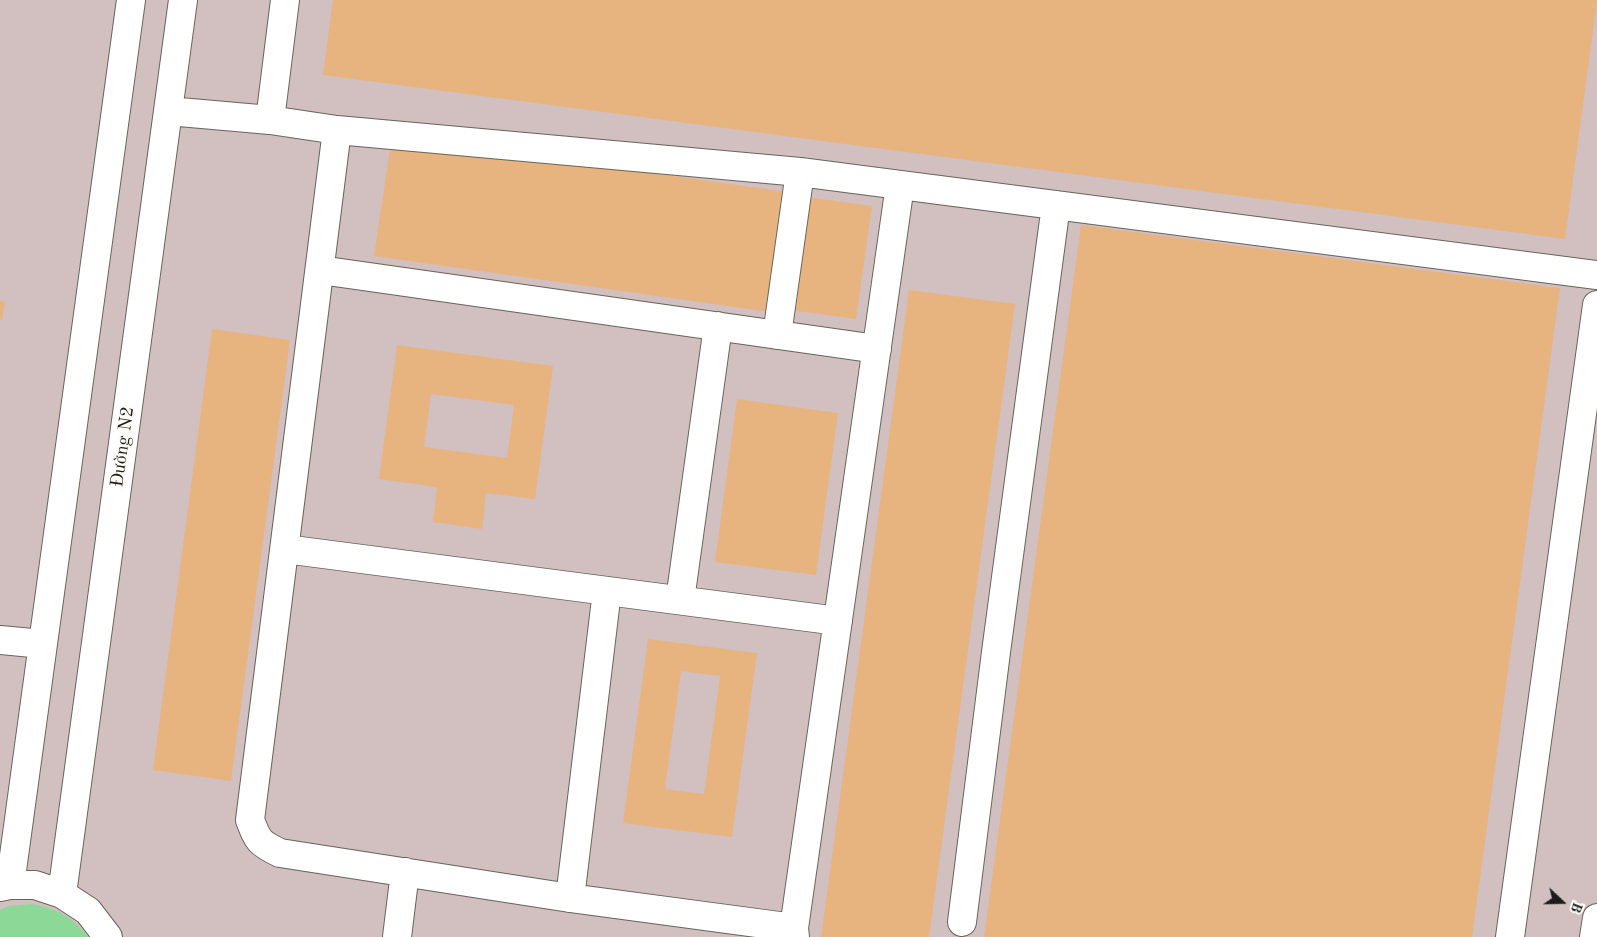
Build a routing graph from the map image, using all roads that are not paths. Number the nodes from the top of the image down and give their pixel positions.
1 (131, 0) edge
2 (183, 0) edge
3 (285, 0) edge
4 (168, 111) junction
5 (270, 120) junction
6 (337, 130) junction
7 (800, 172) junction
8 (900, 185) junction
9 (1056, 205) junction
10 (320, 270) junction
11 (1597, 274) edge
12 (1597, 306) edge
13 (718, 326) junction
14 (777, 335) junction
15 (877, 349) junction
16 (284, 549) junction
17 (607, 591) junction
18 (680, 600) junction
19 (838, 620) junction
20 (0, 640) edge
21 (43, 644) junction
22 (405, 872) junction
23 (5, 886) edge
24 (62, 894) junction
25 (570, 898) junction
26 (1597, 918) edge
27 (962, 922) dead end
28 (795, 932) edge
29 (108, 937) edge
30 (397, 937) edge
31 (1510, 937) edge
32 (1594, 937) edge

1 - 21 street
2 - 4 street, Đường N2
3 - 5 street
4 - 5 street
4 - 24 street, Đường N2
5 - 6 street
6 - 7 street
6 - 10 street
7 - 8 street
7 - 14 street
8 - 9 street
8 - 15 street
9 - 11 street
9 - 27 street
10 - 13 street
10 - 16 street
12 - 31 street
13 - 14 street
13 - 18 street
14 - 15 street
15 - 19 street
16 - 17 street
16 - 22 street
17 - 18 street
17 - 25 street
18 - 19 street
19 - 28 street
20 - 21 street
21 - 23 street
22 - 25 street
22 - 30 street
23 - 24 street
24 - 29 street
25 - 28 street
26 - 32 street

